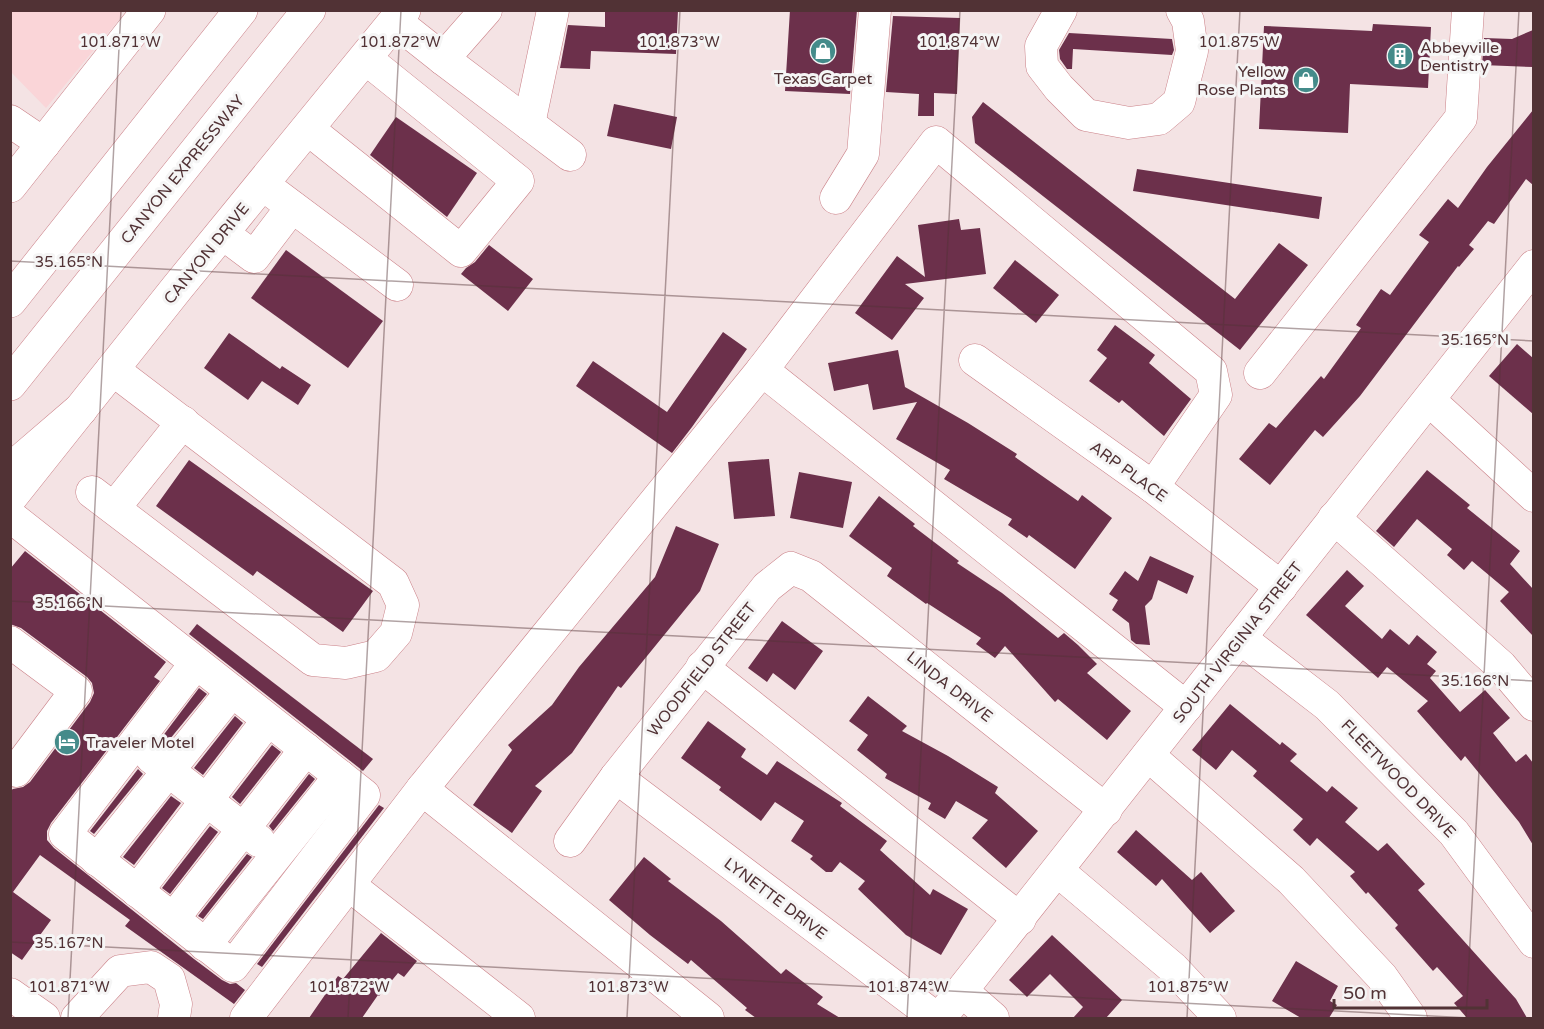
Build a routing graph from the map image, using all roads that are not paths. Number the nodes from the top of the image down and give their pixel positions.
1 (150, 10) edge
2 (242, 10) edge
3 (309, 10) edge
4 (486, 10) edge
5 (553, 10) edge
6 (875, 10) edge
7 (1061, 10) edge
8 (1182, 10) edge
9 (1468, 10) edge
10 (401, 14) edge
11 (365, 58) junction
12 (443, 59) junction
13 (529, 124) junction
14 (308, 129) junction
15 (21, 132) edge
16 (570, 155) dead end
17 (262, 184) junction
18 (10, 186) edge
19 (836, 198) dead end
20 (292, 207) junction
21 (222, 233) junction
22 (1528, 283) edge
23 (397, 285) dead end
24 (10, 301) edge
25 (975, 360) dead end
26 (112, 369) junction
27 (762, 370) junction
28 (1260, 373) dead end
29 (10, 384) edge
30 (1429, 400) junction
31 (81, 409) junction
32 (183, 422) junction
33 (10, 470) edge
34 (1153, 487) junction
35 (1533, 496) edge
36 (10, 498) edge
37 (10, 516) edge
38 (1334, 518) junction
39 (791, 568) joint
40 (1281, 587) junction
41 (1240, 638) junction
42 (10, 642) edge
43 (196, 663) junction
44 (702, 667) junction
45 (232, 691) junction
46 (1533, 705) edge
47 (1186, 707) junction
48 (268, 720) junction
49 (134, 744) junction
50 (306, 749) junction
51 (1148, 755) junction
52 (10, 766) edge
53 (168, 770) junction
54 (340, 776) junction
55 (616, 777) junction
56 (422, 789) junction
57 (206, 800) junction
58 (1106, 810) junction
59 (243, 829) junction
60 (570, 841) dead end
61 (277, 855) junction
62 (97, 860) junction
63 (1058, 871) junction
64 (302, 875) junction
65 (349, 885) junction
66 (137, 891) junction
67 (172, 919) junction
68 (1020, 919) junction
69 (1533, 942) edge
70 (205, 945) junction
71 (962, 991) junction
72 (10, 994) edge
73 (44, 1018) edge
74 (77, 1018) edge
75 (174, 1018) edge
76 (246, 1018) edge
77 (519, 1018) edge
78 (708, 1018) edge
79 (936, 1018) edge
80 (940, 1018) edge
81 (993, 1018) edge
82 (1220, 1018) edge
83 (1411, 1018) edge

1 - 15 main road
2 - 24 main road
3 - 29 main road, CANYON EXPRESSWAY
4 - 12 street
5 - 13 street
6 - 19 street
7 - 8 street
9 - 28 street
10 - 11 main road, CANYON DRIVE
10 - 12 street
11 - 14 main road, CANYON DRIVE
11 - 14 street
12 - 13 street
13 - 16 street
14 - 17 main road, CANYON DRIVE
15 - 18 main road
17 - 20 street
17 - 21 main road, CANYON DRIVE
20 - 21 street
20 - 23 street
21 - 26 main road, CANYON DRIVE
22 - 30 street, SOUTH VIRGINIA STREET
25 - 34 street, ARP PLACE
26 - 31 main road, CANYON DRIVE
26 - 32 street
27 - 34 street
27 - 47 street
27 - 56 street
30 - 35 street
30 - 38 street, SOUTH VIRGINIA STREET
31 - 33 main road
31 - 36 main road, CANYON DRIVE
32 - 32 street
34 - 40 street, ARP PLACE
37 - 43 street
38 - 40 street, SOUTH VIRGINIA STREET
38 - 46 street
39 - 44 street, WOODFIELD STREET
39 - 58 street, LINDA DRIVE
40 - 41 street, SOUTH VIRGINIA STREET
41 - 47 street, SOUTH VIRGINIA STREET
41 - 69 street, FLEETWOOD DRIVE
42 - 52 street
43 - 45 street
43 - 49 street
44 - 55 street, WOODFIELD STREET
44 - 68 street
45 - 48 street
45 - 53 street
47 - 51 street, SOUTH VIRGINIA STREET
48 - 50 street
48 - 57 street
49 - 53 street
49 - 62 street
50 - 54 street
50 - 59 street
51 - 58 street, SOUTH VIRGINIA STREET
51 - 83 street
53 - 57 street
53 - 62 street
54 - 61 street
54 - 64 street
55 - 60 street, WOODFIELD STREET
55 - 79 street, LYNETTE DRIVE
56 - 65 street
56 - 78 street
57 - 59 street
57 - 66 street
58 - 63 street, SOUTH VIRGINIA STREET
59 - 61 street
59 - 67 street
61 - 64 street
61 - 70 street
62 - 66 street
63 - 68 street, SOUTH VIRGINIA STREET
63 - 82 street
64 - 70 street
65 - 76 street
65 - 77 street
66 - 67 street
67 - 70 street
68 - 71 street, SOUTH VIRGINIA STREET
71 - 80 street, SOUTH VIRGINIA STREET
71 - 81 street
72 - 73 street
74 - 75 street

